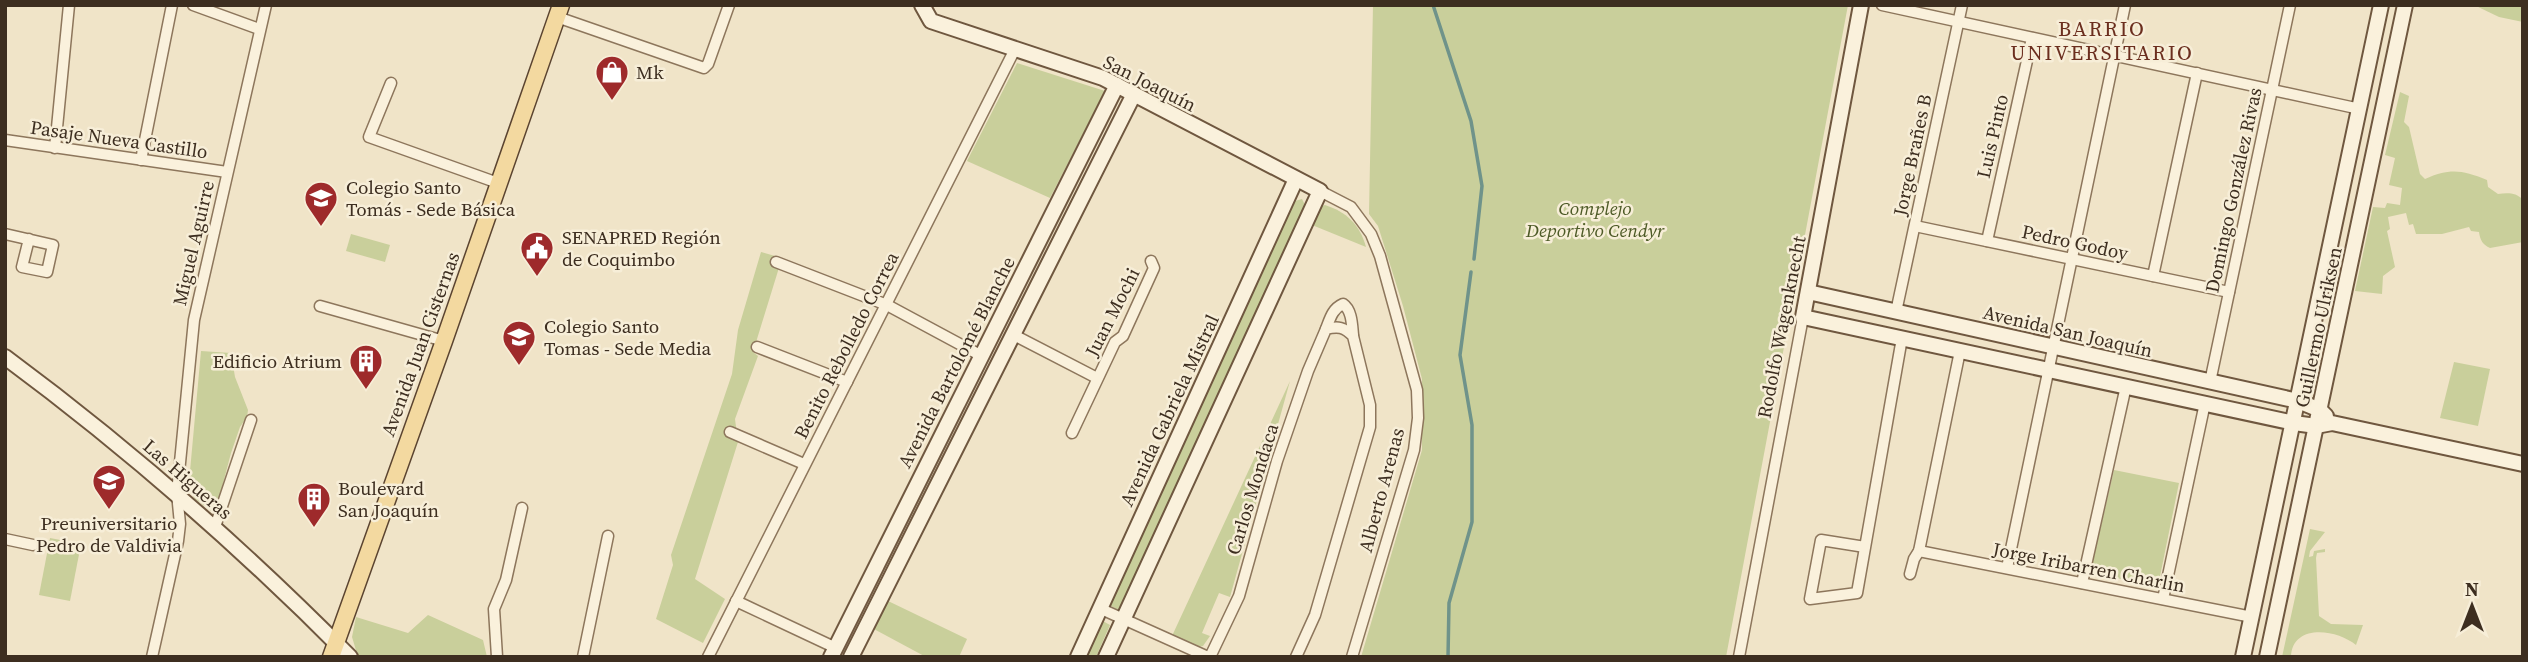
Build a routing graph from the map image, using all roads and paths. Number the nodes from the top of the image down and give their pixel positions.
1 (69, 5) edge
2 (172, 5) edge
3 (194, 5) edge
4 (266, 5) edge
5 (729, 5) edge
6 (922, 5) edge
7 (1861, 5) edge
8 (1882, 5) edge
9 (1962, 5) edge
10 (2125, 5) edge
11 (2381, 5) edge
12 (2406, 5) edge
13 (2287, 6) edge
14 (559, 11) edge
15 (1958, 22) junction
16 (259, 29) junction
17 (2032, 38) junction
18 (1015, 48) junction
19 (2115, 56) junction
20 (2197, 74) junction
21 (391, 83) dead end
22 (1117, 85) junction
23 (2272, 90) junction
24 (1134, 94) junction
25 (2360, 109) junction
26 (5, 140) edge
27 (55, 148) junction
28 (141, 160) junction
29 (227, 172) junction
30 (1296, 179) junction
31 (498, 183) junction
32 (1320, 191) junction
33 (1915, 226) junction
34 (5, 234) edge
35 (29, 239) dead end
36 (1987, 241) junction
37 (2072, 259) junction
38 (1151, 261) dead end
39 (776, 262) dead end
40 (2153, 276) junction
41 (1808, 292) junction
42 (2229, 292) junction
43 (887, 305) junction
44 (320, 306) dead end
45 (1896, 312) junction
46 (1803, 317) junction
47 (1326, 329) junction
48 (1012, 334) junction
49 (1353, 336) junction
50 (1902, 338) junction
51 (444, 341) junction
52 (2310, 346) junction
53 (757, 347) dead end
54 (2053, 347) junction
55 (1960, 351) junction
56 (980, 355) junction
57 (5, 357) edge
58 (2331, 360) junction
59 (2048, 370) junction
60 (1097, 378) junction
61 (847, 382) junction
62 (2210, 382) junction
63 (2126, 386) junction
64 (2298, 401) junction
65 (2205, 404) junction
66 (2320, 410) junction
67 (251, 420) dead end
68 (2294, 423) junction
69 (2332, 423) junction
70 (2316, 426) junction
71 (730, 432) dead end
72 (1072, 433) dead end
73 (2285, 463) junction
74 (804, 464) junction
75 (2523, 464) edge
76 (2304, 484) junction
77 (177, 493) junction
78 (522, 508) dead end
79 (215, 527) junction
80 (608, 536) dead end
81 (5, 540) edge
82 (33, 545) dead end
83 (1866, 547) junction
84 (1919, 551) junction
85 (2007, 568) junction
86 (1910, 574) dead end
87 (2082, 583) junction
88 (2163, 599) junction
89 (737, 601) junction
90 (1099, 608) junction
91 (2252, 617) junction
92 (1123, 620) junction
93 (333, 650) edge
94 (833, 652) edge
95 (152, 657) edge
96 (350, 657) edge
97 (497, 657) edge
98 (583, 657) edge
99 (708, 657) edge
100 (851, 657) edge
101 (1077, 657) edge
102 (1106, 657) edge
103 (1209, 657) edge
104 (1296, 657) edge
105 (1352, 657) edge
106 (1739, 657) edge
107 (2244, 657) edge
108 (2267, 657) edge

1 - 27 street
2 - 28 street
3 - 16 street
4 - 16 street, Miguel Aguirre
5 - 14 street
6 - 18 main road, San Joaquín
7 - 41 main road, Rodolfo Wagenknecht
8 - 15 street
9 - 15 street, Jorge Brañes B
10 - 19 street
11 - 25 main road, Guillermo Ulriksen
12 - 58 main road, Guillermo Ulriksen
13 - 23 street, Domingo González Rivas
14 - 31 main road, Avenida Juan Cisternas
15 - 17 street
15 - 33 street, Jorge Brañes B
16 - 29 street, Miguel Aguirre
17 - 19 street
17 - 36 street, Luis Pinto
18 - 22 main road, San Joaquín
18 - 43 street, Benito Rebolledo Correa
19 - 20 street
19 - 37 street
20 - 23 street
20 - 40 street
21 - 31 street
22 - 24 main road, San Joaquín
22 - 56 main road, Avenida Bartolomé Blanche
23 - 25 street
23 - 42 street, Domingo González Rivas
24 - 30 main road, San Joaquín
24 - 48 main road, Avenida Bartolomé Blanche
25 - 52 main road, Guillermo Ulriksen
26 - 27 street, Pasaje Nueva Castillo
27 - 28 street, Pasaje Nueva Castillo
28 - 29 street, Pasaje Nueva Castillo
29 - 77 street, Miguel Aguirre
30 - 32 main road, San Joaquín
30 - 90 main road, Avenida Gabriela Mistral
31 - 51 main road, Avenida Juan Cisternas
32 - 92 main road
32 - 105 street, Alberto Arenas
33 - 36 street, Pedro Godoy
33 - 45 street, Jorge Brañes B
34 - 35 street
36 - 37 street, Pedro Godoy
37 - 40 street, Pedro Godoy
37 - 54 street
38 - 60 street, Juan Mochi
39 - 43 street
40 - 42 street, Pedro Godoy
41 - 45 main road, Avenida San Joaquín
41 - 46 main road, Rodolfo Wagenknecht
42 - 62 street, Domingo González Rivas
43 - 56 street
43 - 61 street, Benito Rebolledo Correa
44 - 51 street
45 - 54 main road, Avenida San Joaquín
46 - 50 main road
46 - 106 street, Rodolfo Wagenknecht
47 - 49 street
47 - 49 street, Carlos Mondaca
47 - 103 street, Carlos Mondaca
48 - 60 street, Juan Mochi
48 - 100 main road, Avenida Bartolomé Blanche
49 - 104 street, Carlos Mondaca
50 - 55 main road
50 - 83 street
51 - 93 main road, Avenida Juan Cisternas
52 - 58 main road
52 - 64 main road, Guillermo Ulriksen
53 - 61 street
54 - 59 street
54 - 62 main road, Avenida San Joaquín
55 - 59 main road
55 - 84 street
56 - 94 main road, Avenida Bartolomé Blanche
57 - 77 main road, Las Higueras
58 - 66 main road, Guillermo Ulriksen
59 - 63 main road
59 - 85 street
60 - 72 street, Juan Mochi
61 - 74 street, Benito Rebolledo Correa
62 - 64 main road, Avenida San Joaquín
63 - 65 main road
63 - 87 street
64 - 66 main road, Avenida San Joaquín
64 - 68 main road, Guillermo Ulriksen
65 - 68 main road
65 - 88 street
66 - 69 main road
66 - 70 main road, Guillermo Ulriksen
67 - 79 street
68 - 70 main road
68 - 73 main road, Guillermo Ulriksen
69 - 70 main road
69 - 75 main road
70 - 76 main road, Guillermo Ulriksen
71 - 74 street
73 - 76 main road
73 - 91 main road, Guillermo Ulriksen
74 - 89 street, Benito Rebolledo Correa
76 - 108 main road, Guillermo Ulriksen
77 - 79 main road, Las Higueras
77 - 95 street, Miguel Aguirre
78 - 97 street
79 - 93 main road, Las Higueras
80 - 98 street
81 - 82 street
83 - 83 street
84 - 85 street, Jorge Iribarren Charlin
84 - 86 street
85 - 87 street, Jorge Iribarren Charlin
87 - 88 street, Jorge Iribarren Charlin
88 - 91 street, Jorge Iribarren Charlin
89 - 94 street
89 - 99 street, Benito Rebolledo Correa
90 - 92 street
90 - 101 main road, Avenida Gabriela Mistral
91 - 107 main road, Guillermo Ulriksen
92 - 102 main road
92 - 103 street
93 - 96 main road, Las Higueras

